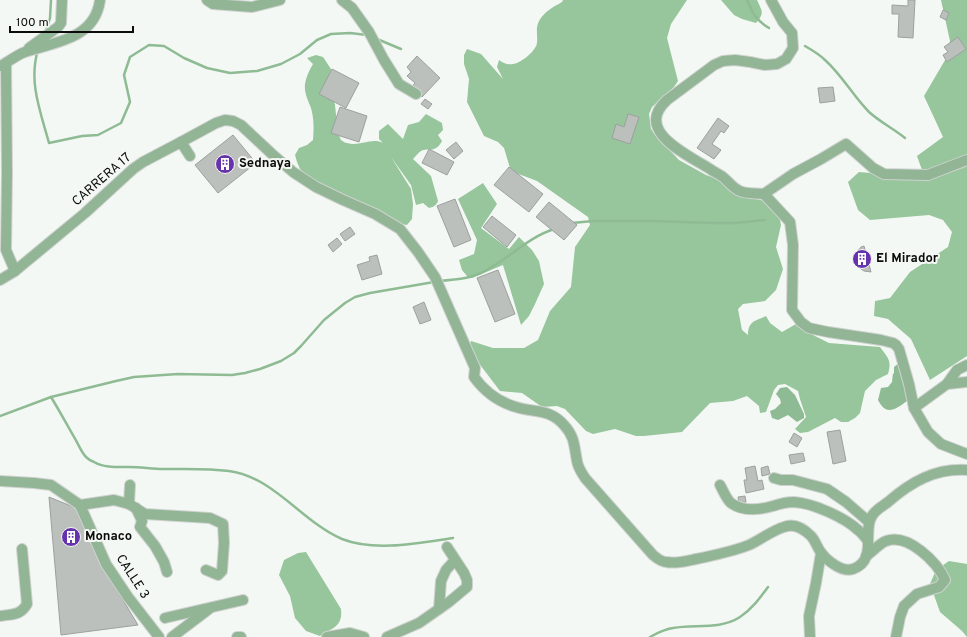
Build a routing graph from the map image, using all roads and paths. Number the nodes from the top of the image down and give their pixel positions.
1 (62, 0) edge
2 (100, 0) edge
3 (207, 0) edge
4 (280, 0) edge
5 (342, 0) edge
6 (771, 0) edge
7 (253, 4) edge
8 (23, 53) junction
9 (3, 65) edge
10 (416, 94) dead end
11 (3, 98) edge
12 (180, 142) junction
13 (190, 156) dead end
14 (967, 160) edge
15 (764, 194) junction
16 (15, 271) junction
17 (0, 280) edge
18 (967, 365) edge
19 (967, 382) edge
20 (947, 384) junction
21 (914, 408) junction
22 (967, 454) edge
23 (967, 470) edge
24 (774, 478) dead end
25 (0, 481) edge
26 (130, 485) dead end
27 (720, 485) dead end
28 (80, 505) junction
29 (133, 506) junction
30 (869, 522) junction
31 (868, 541) junction
32 (447, 547) dead end
33 (22, 548) dead end
34 (821, 553) junction
35 (866, 556) junction
36 (455, 560) junction
37 (206, 570) dead end
38 (167, 572) dead end
39 (243, 600) dead end
40 (212, 607) junction
41 (439, 609) junction
42 (0, 616) edge
43 (165, 618) dead end
44 (159, 637) edge
45 (172, 637) edge
46 (237, 637) edge
47 (240, 637) edge
48 (327, 637) edge
49 (364, 637) edge
50 (387, 637) edge
51 (810, 637) edge
52 (896, 637) edge

1 - 8 street
2 - 8 street
3 - 7 street
4 - 7 street
5 - 10 street
6 - 15 street
8 - 9 street
9 - 11 street
11 - 16 street
12 - 13 street
12 - 16 street, CARRERA 17
12 - 34 street, CARRERA 17
14 - 15 street
15 - 21 street
16 - 17 street, CARRERA 17
18 - 20 street
19 - 20 street
20 - 21 street
21 - 22 street
23 - 30 street
24 - 30 street
25 - 28 street
26 - 29 street
27 - 31 street
28 - 29 street
28 - 44 street, CALLE 3
29 - 37 street
29 - 38 street
30 - 31 street
31 - 35 street
32 - 36 street
33 - 42 street
34 - 35 street
34 - 51 street
35 - 52 street
36 - 41 street
36 - 41 street
39 - 40 street
40 - 43 street
40 - 45 street
41 - 50 street
46 - 47 street
48 - 49 street

